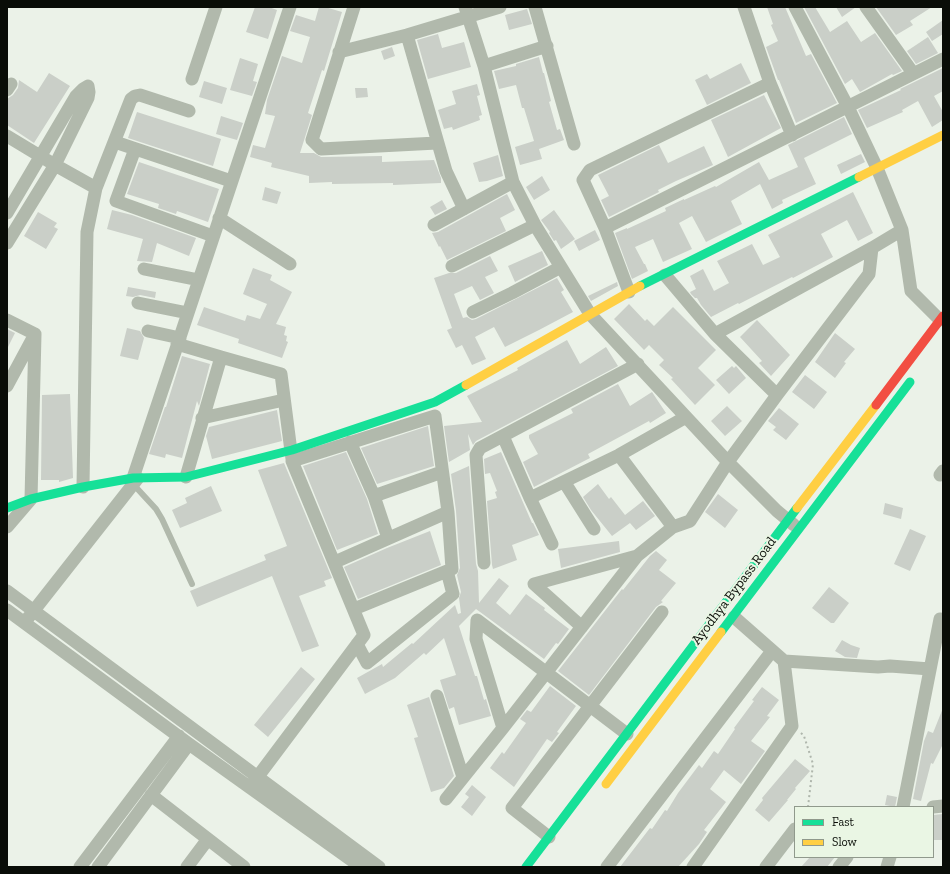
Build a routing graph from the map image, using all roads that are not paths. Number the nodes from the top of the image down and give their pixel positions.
1 (216, 7) edge
2 (290, 7) edge
3 (354, 7) edge
4 (500, 7) edge
5 (535, 7) edge
6 (744, 7) edge
7 (795, 7) edge
8 (866, 7) edge
9 (467, 12) edge
10 (407, 35) junction
11 (547, 46) junction
12 (339, 52) junction
13 (943, 59) edge
14 (484, 66) junction
15 (913, 73) junction
16 (192, 80) dead end
17 (770, 83) junction
18 (848, 107) junction
19 (189, 111) dead end
20 (792, 134) junction
21 (943, 135) edge
22 (7, 136) edge
23 (115, 142) junction
24 (437, 143) junction
25 (574, 144) dead end
26 (135, 149) junction
27 (40, 156) junction
28 (55, 165) junction
29 (877, 168) junction
30 (231, 181) junction
31 (513, 182) junction
32 (96, 188) junction
33 (464, 209) junction
34 (7, 213) edge
35 (219, 218) junction
36 (434, 225) dead end
37 (535, 225) junction
38 (605, 228) junction
39 (902, 230) junction
40 (213, 236) junction
41 (7, 243) edge
42 (872, 248) junction
43 (290, 264) dead end
44 (452, 266) dead end
45 (561, 267) junction
46 (144, 269) dead end
47 (665, 275) junction
48 (199, 280) junction
49 (629, 292) junction
50 (138, 303) dead end
51 (473, 312) dead end
52 (188, 313) junction
53 (590, 314) junction
54 (942, 318) edge
55 (7, 320) edge
56 (148, 331) dead end
57 (35, 334) junction
58 (715, 334) junction
59 (178, 341) junction
60 (221, 357) junction
61 (638, 364) junction
62 (914, 377) dead end
63 (7, 386) edge
64 (777, 395) junction
65 (284, 400) junction
66 (686, 417) junction
67 (202, 418) junction
68 (503, 436) junction
69 (350, 442) junction
70 (620, 455) junction
71 (292, 456) junction
72 (728, 462) junction
73 (442, 472) junction
74 (186, 477) junction
75 (135, 480) junction
76 (564, 483) junction
77 (83, 487) junction
78 (374, 496) junction
79 (530, 498) junction
80 (31, 500) junction
81 (7, 508) edge
82 (448, 512) junction
83 (788, 520) junction
84 (7, 527) edge
85 (673, 527) junction
86 (594, 529) dead end
87 (799, 529) junction
88 (388, 538) junction
89 (552, 544) dead end
90 (637, 556) junction
91 (335, 562) junction
92 (484, 563) dead end
93 (447, 571) junction
94 (192, 584) dead end
95 (7, 591) edge
96 (7, 610) edge
97 (354, 610) junction
98 (34, 611) junction
99 (662, 612) dead end
100 (734, 617) junction
101 (940, 618) dead end
102 (24, 622) junction
103 (582, 627) junction
104 (357, 644) junction
105 (939, 644) edge
106 (772, 651) junction
107 (784, 661) junction
108 (930, 670) junction
109 (546, 673) junction
110 (437, 696) dead end
111 (590, 706) junction
112 (503, 728) junction
113 (627, 734) junction
114 (184, 740) junction
115 (464, 777) junction
116 (254, 782) junction
117 (600, 792) dead end
118 (151, 795) junction
119 (446, 798) dead end
120 (903, 806) edge
121 (794, 829) edge
122 (549, 837) junction
123 (208, 839) junction
124 (846, 858) edge
125 (80, 867) edge
126 (98, 867) edge
127 (187, 867) edge
128 (244, 867) edge
129 (361, 867) edge
130 (379, 867) edge
131 (526, 867) edge
132 (607, 867) edge
133 (693, 867) edge
134 (766, 867) edge
135 (839, 867) edge

1 - 16 street
2 - 30 street
3 - 12 street
4 - 9 street
5 - 11 street
6 - 17 street
7 - 18 street
8 - 15 street
9 - 10 street
9 - 14 street
10 - 12 street
10 - 24 street
11 - 14 street
11 - 25 street
12 - 24 street
13 - 15 street
14 - 31 street
15 - 18 street
17 - 20 street
17 - 38 street
18 - 20 street
18 - 29 street
19 - 23 street
20 - 38 street
21 - 29 main road
22 - 27 street
23 - 26 street
23 - 32 street
24 - 33 street
26 - 30 street
26 - 40 street
27 - 28 street
27 - 28 street
27 - 34 street
28 - 32 street
28 - 41 street
29 - 39 street
29 - 47 main road
30 - 35 street
31 - 33 street
31 - 37 street
32 - 77 street
33 - 36 street
35 - 40 street
35 - 43 street
37 - 44 street
37 - 45 street
38 - 49 street
39 - 42 street
39 - 54 street
40 - 48 street
42 - 58 street
42 - 64 street
45 - 51 street
45 - 53 street
46 - 48 street
47 - 49 main road
47 - 58 street
48 - 52 street
49 - 53 main road
50 - 52 street
52 - 59 street
53 - 61 street
53 - 71 main road
54 - 83 main road, Ayodhya Bypass Road
55 - 57 street
56 - 59 street
57 - 63 street
57 - 80 street
58 - 64 street
59 - 60 street
59 - 75 street
60 - 65 street
60 - 67 street
61 - 66 street
61 - 68 street
62 - 87 main road, Ayodhya Bypass Road
64 - 72 street
65 - 67 street
65 - 71 street
66 - 70 street
66 - 72 street
67 - 74 street
68 - 79 street
68 - 92 street
69 - 71 street
69 - 73 street
69 - 78 street
70 - 76 street
70 - 85 street
71 - 74 main road
71 - 91 street
72 - 83 street
72 - 85 street
73 - 78 street
73 - 82 street
74 - 75 main road
75 - 77 main road
75 - 94 lane
75 - 98 street
76 - 79 street
76 - 86 street
77 - 80 main road
78 - 88 street
79 - 89 street
80 - 81 main road
80 - 84 street
82 - 88 street
82 - 93 street
83 - 87 street
83 - 113 main road, Ayodhya Bypass Road
85 - 90 street
87 - 100 main road, Ayodhya Bypass Road
88 - 91 street
90 - 103 street
90 - 103 street
91 - 97 street
93 - 97 street
93 - 104 street
95 - 98 street
96 - 102 street
97 - 104 street
98 - 102 street
98 - 116 street
99 - 111 street
100 - 106 street
100 - 117 main road, Ayodhya Bypass Road
101 - 105 street
102 - 114 street
103 - 109 street
104 - 116 street
105 - 108 street
106 - 107 street
106 - 132 street
107 - 108 street
107 - 133 street
108 - 120 street
109 - 111 street
109 - 112 street
109 - 112 street
110 - 115 street
111 - 113 street
111 - 122 street
112 - 115 street
113 - 122 main road, Ayodhya Bypass Road
114 - 116 street
114 - 118 street
114 - 125 street
115 - 119 street
116 - 129 street
116 - 130 street
118 - 123 street
118 - 126 street
121 - 134 street
122 - 131 main road, Ayodhya Bypass Road
123 - 127 street
123 - 128 street
124 - 135 street

